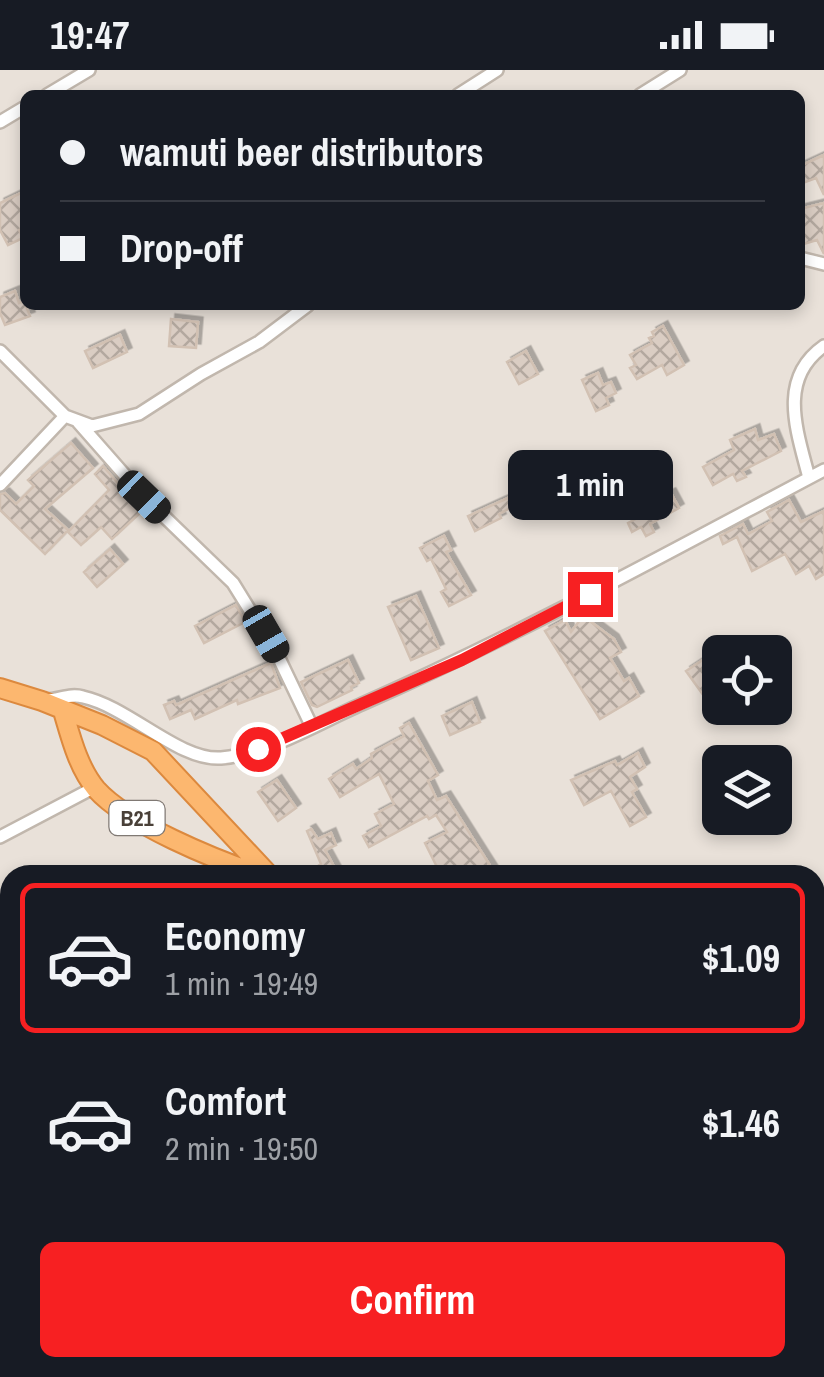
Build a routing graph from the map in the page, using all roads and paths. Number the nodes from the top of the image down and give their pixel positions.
1 (89, 70) edge
2 (497, 70) edge
3 (680, 70) edge
4 (55, 90) edge
5 (466, 90) edge
6 (648, 90) edge
7 (301, 310) edge
8 (824, 346) edge
9 (0, 351) edge
10 (65, 416) junction
11 (78, 422) junction
12 (824, 470) edge
13 (809, 478) junction
14 (0, 485) edge
15 (0, 688) edge
16 (42, 700) junction
17 (62, 711) junction
18 (312, 726) junction
19 (95, 787) junction
20 (0, 837) edge
21 (232, 865) edge
22 (260, 865) edge

1 - 4 street
2 - 5 street
3 - 6 street
7 - 11 street
8 - 13 street
9 - 10 street
10 - 11 street
10 - 14 street
11 - 18 street
12 - 13 street
13 - 18 street
15 - 16 highway, B21
16 - 17 highway, B21
16 - 18 street
17 - 19 highway, B21
17 - 22 highway, B21
19 - 20 street
19 - 21 highway, B21

